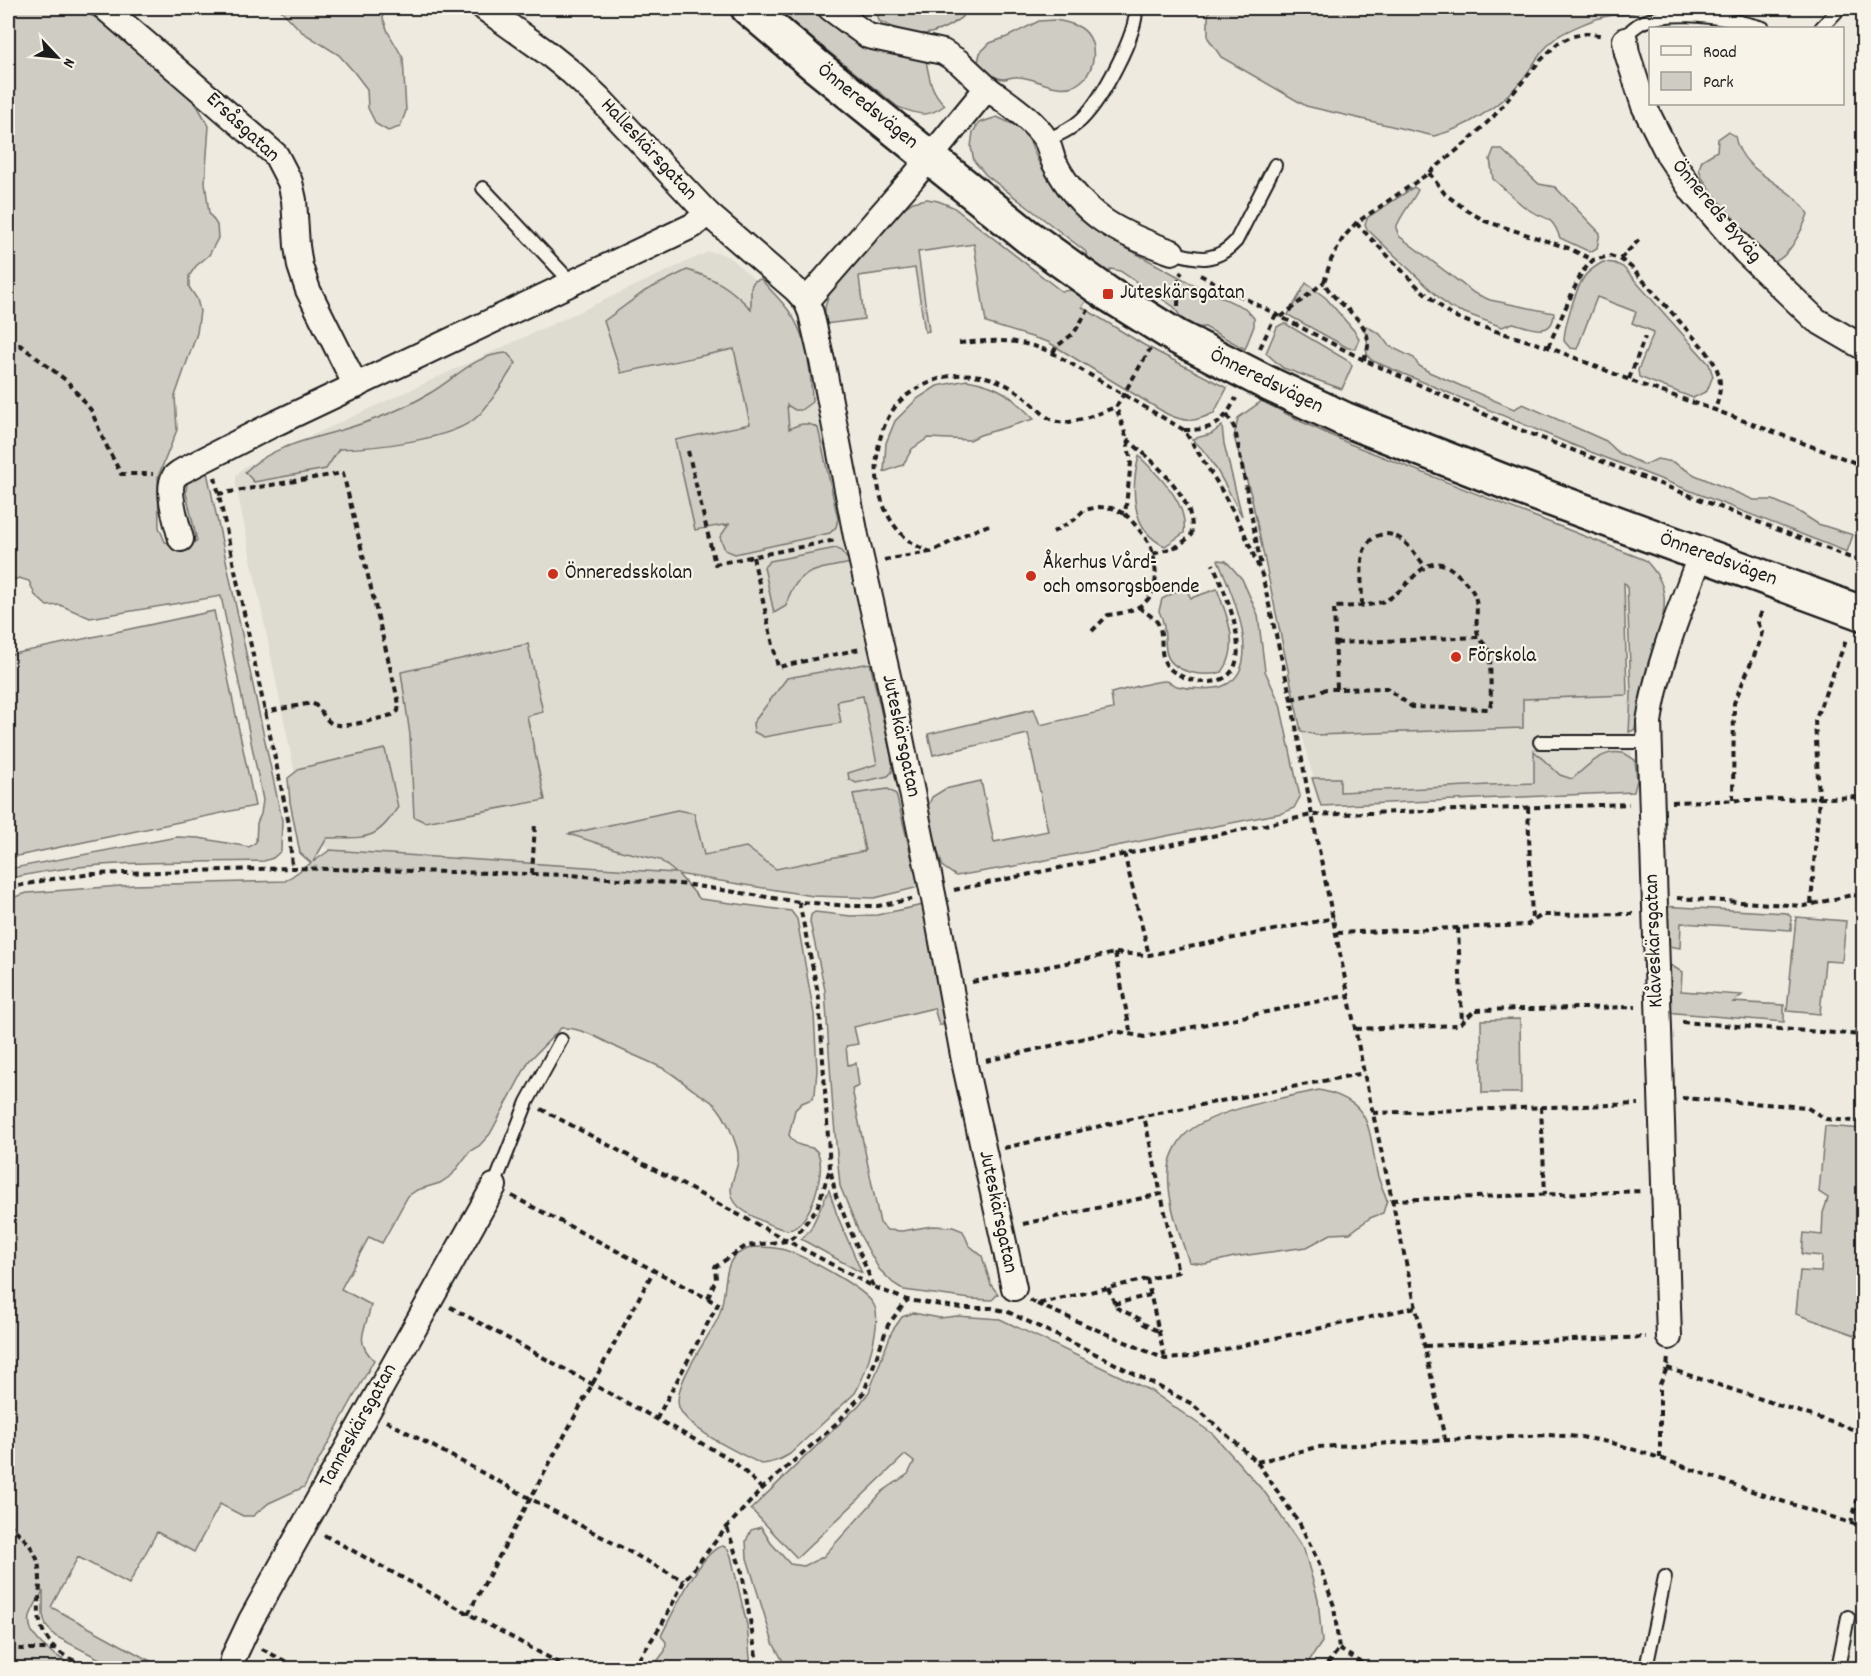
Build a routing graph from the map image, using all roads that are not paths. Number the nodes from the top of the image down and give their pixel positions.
1 (105, 8) edge
2 (484, 8) edge
3 (748, 8) edge
4 (830, 8) edge
5 (1136, 8) edge
6 (1840, 8) edge
7 (1760, 27) edge
8 (1822, 27) edge
9 (1625, 40) joint
10 (987, 88) junction
11 (1046, 140) junction
12 (929, 158) junction
13 (1275, 165) dead end
14 (483, 188) dead end
15 (706, 213) junction
16 (1179, 259) joint
17 (572, 283) junction
18 (806, 301) junction
19 (1863, 348) edge
20 (356, 386) junction
21 (181, 539) dead end
22 (1701, 554) junction
23 (1855, 626) edge
24 (1540, 742) dead end
25 (1648, 742) junction
26 (561, 1041) dead end
27 (494, 1186) joint
28 (1014, 1288) road end
29 (1669, 1337) road end
30 (1665, 1577) dead end
31 (1848, 1617) dead end
32 (231, 1668) edge
33 (1646, 1668) edge
34 (1838, 1668) edge

1 - 20 street, Ersåsgatan
2 - 15 street, Halleskärsgatan
3 - 12 street, Önneredsvägen
4 - 10 street
5 - 11 lane
6 - 8 lane
7 - 9 lane
9 - 19 street, Önnereds Byväg
10 - 11 street
10 - 12 street
11 - 16 street
12 - 18 street
12 - 22 street, Önneredsvägen
13 - 16 lane
14 - 17 lane
15 - 17 street
15 - 18 street, Halleskärsgatan
17 - 20 street
18 - 28 street, Juteskärsgatan
20 - 21 street
22 - 23 street, Önneredsvägen
22 - 25 street, Klåveskärsgatan
24 - 25 lane
25 - 29 street, Klåveskärsgatan
26 - 27 lane
27 - 32 street, Tanneskärsgatan
30 - 33 lane
31 - 34 lane

